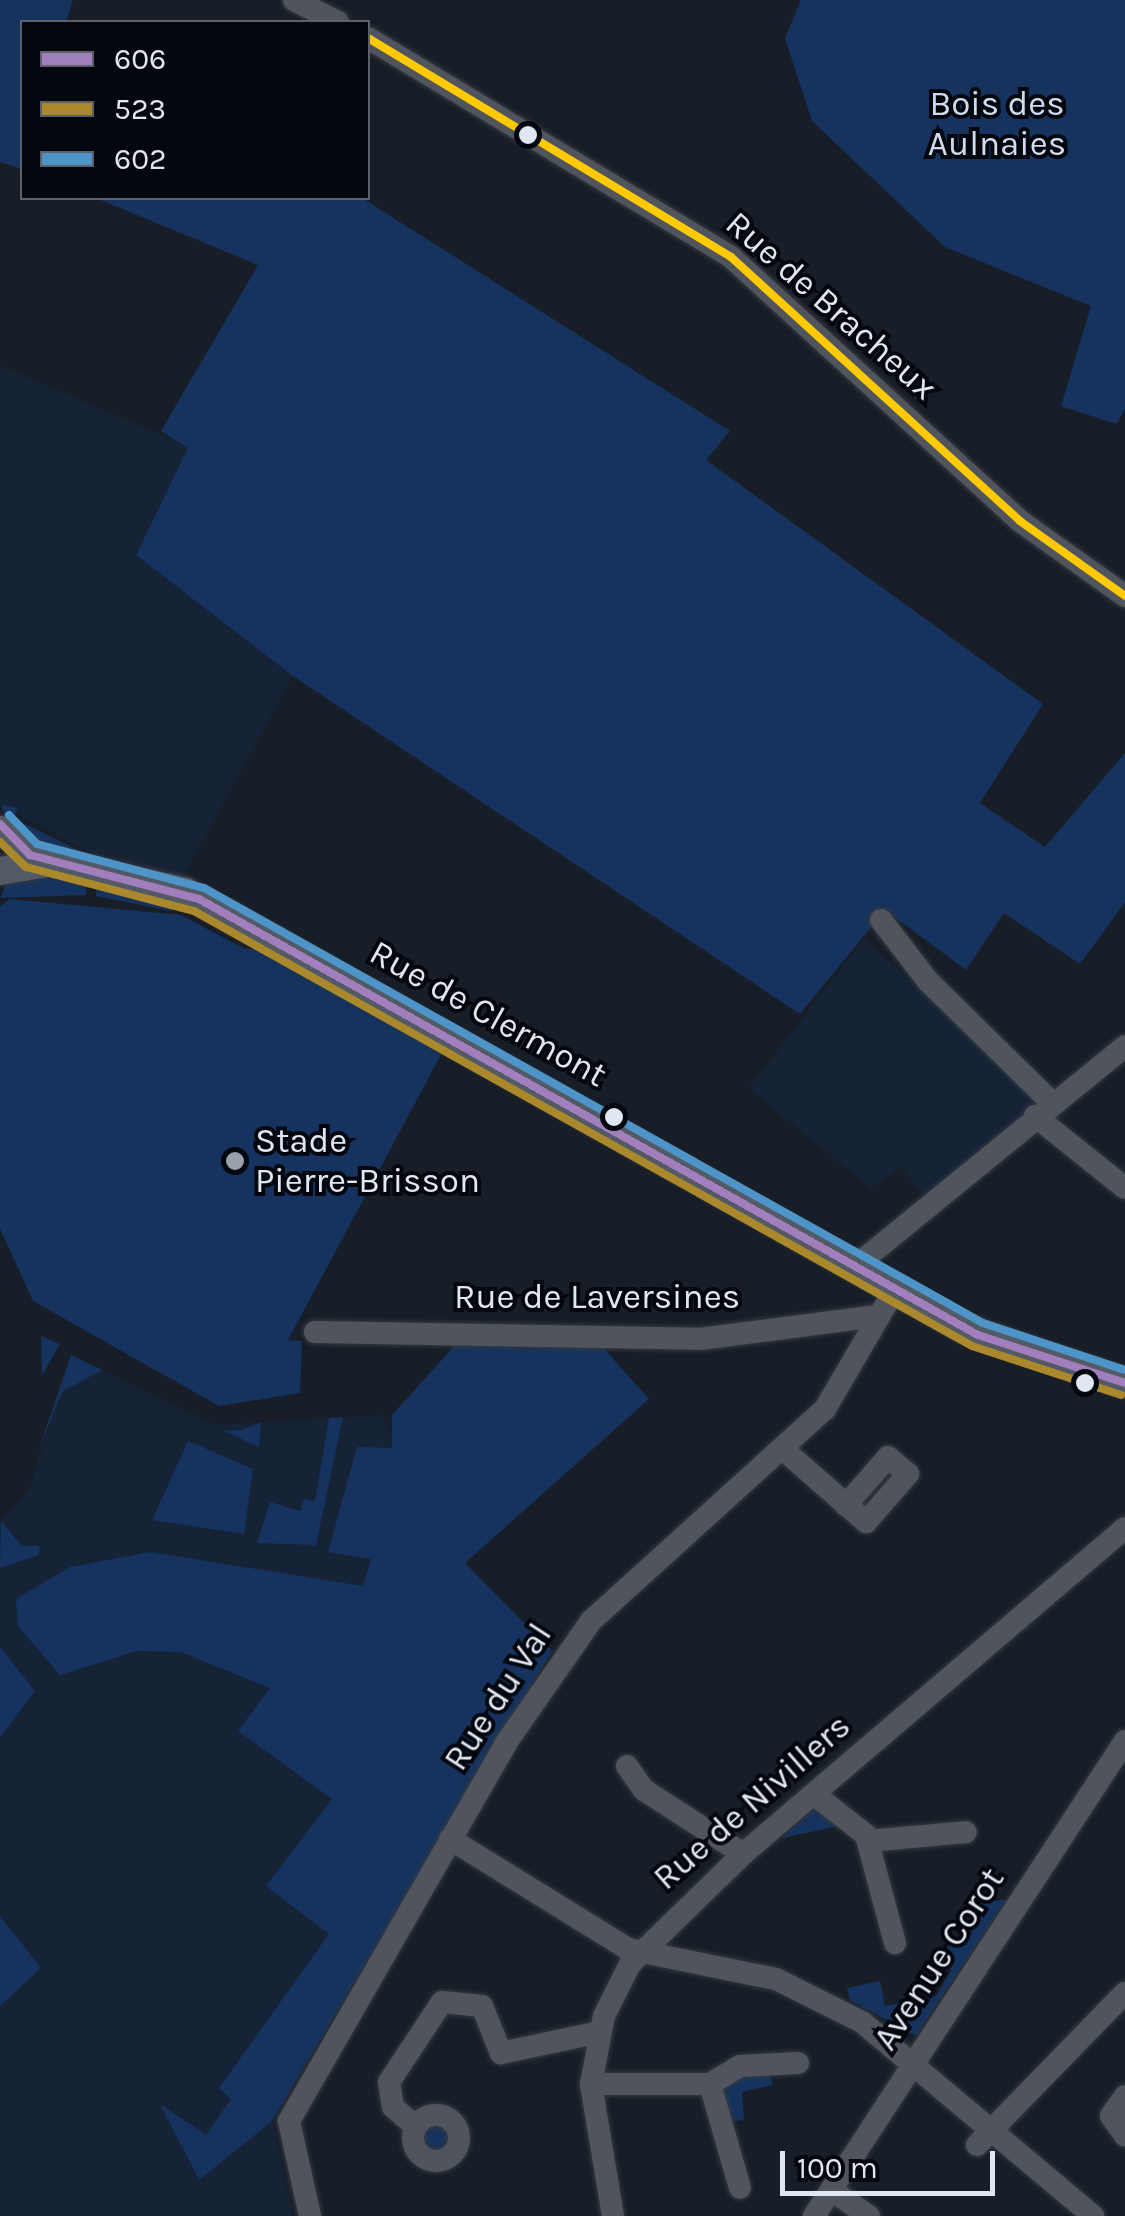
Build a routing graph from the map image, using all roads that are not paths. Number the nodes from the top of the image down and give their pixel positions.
1 (294, 0) edge
2 (334, 20) edge
3 (370, 39) edge
4 (1125, 596) edge
5 (1, 827) edge
6 (74, 865) junction
7 (0, 868) edge
8 (881, 920) dead end
9 (1125, 1046) edge
10 (1044, 1110) junction
11 (1125, 1188) edge
12 (858, 1264) junction
13 (895, 1289) junction
14 (878, 1316) junction
15 (315, 1332) dead end
16 (1125, 1383) edge
17 (785, 1451) junction
18 (846, 1505) dead end
19 (1125, 1528) edge
20 (1125, 1741) edge
21 (626, 1766) dead end
22 (1125, 1766) edge
23 (815, 1795) junction
24 (966, 1832) dead end
25 (450, 1838) junction
26 (868, 1841) junction
27 (743, 1854) junction
28 (896, 1942) dead end
29 (638, 1953) junction
30 (1125, 1993) edge
31 (600, 2032) junction
32 (798, 2063) dead end
33 (918, 2067) junction
34 (591, 2084) junction
35 (710, 2084) junction
36 (1125, 2096) edge
37 (416, 2126) dead end
38 (1125, 2135) edge
39 (984, 2138) junction
40 (740, 2188) dead end
41 (840, 2196) junction
42 (1084, 2214) edge
43 (310, 2216) edge
44 (613, 2216) edge
45 (814, 2216) edge
46 (826, 2216) edge
47 (869, 2216) edge

1 - 2 street
3 - 4 street, Rue de Bracheux
5 - 6 main road, Rue de Clermont
5 - 7 main road
6 - 7 main road, Rue de Clermont
6 - 12 main road, Rue de Clermont
8 - 10 street
9 - 10 street
10 - 11 street
10 - 12 street
12 - 13 main road, Rue de Clermont
13 - 14 street, Rue du Val
13 - 16 main road, Rue de Clermont
14 - 15 street, Rue de Laversines
14 - 17 street, Rue du Val
17 - 18 street
17 - 25 street, Rue du Val
19 - 23 street, Rue de Nivillers
20 - 33 street, Avenue Corot
21 - 27 street
22 - 33 street, Avenue Corot
23 - 26 street
23 - 27 street, Rue de Nivillers
24 - 26 street
25 - 29 street
25 - 43 street, Rue du Val
26 - 28 street
27 - 29 street, Rue de Nivillers
29 - 31 street, Rue de Nivillers
29 - 33 street
30 - 39 street
31 - 34 street, Rue de Nivillers
31 - 37 street
32 - 35 street
33 - 39 street
33 - 41 street, Avenue Corot
33 - 45 street, Avenue Corot
34 - 35 street
34 - 44 street, Rue de Nivillers
35 - 40 street
36 - 38 street
39 - 42 street
41 - 46 street, Avenue Corot
41 - 47 street

